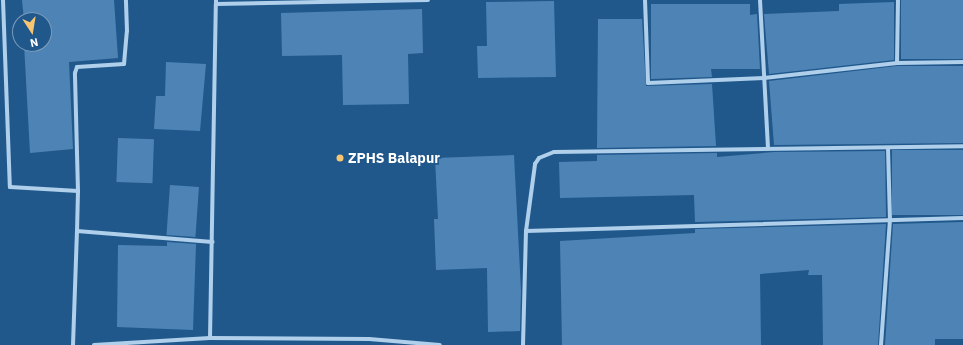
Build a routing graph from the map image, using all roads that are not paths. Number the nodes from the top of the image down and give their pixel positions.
1 (3, 0) edge
2 (126, 0) edge
3 (428, 0) edge
4 (645, 0) edge
5 (760, 0) edge
6 (898, 0) edge
7 (216, 2) edge
8 (963, 62) edge
9 (897, 63) junction
10 (764, 78) junction
11 (963, 146) edge
12 (768, 147) junction
13 (888, 148) junction
14 (78, 191) junction
15 (963, 218) edge
16 (890, 220) junction
17 (77, 231) junction
18 (526, 231) junction
19 (213, 242) junction
20 (210, 338) junction
21 (104, 344) edge
22 (73, 345) edge
23 (94, 345) edge
24 (440, 345) edge
25 (523, 345) edge
26 (881, 345) edge

1 - 14 street
2 - 14 street
3 - 7 street
4 - 10 street
5 - 10 street
6 - 9 street
7 - 19 street
8 - 9 street
9 - 10 street
10 - 12 street
11 - 13 street
12 - 13 street
12 - 18 street
13 - 16 street
14 - 17 street
15 - 16 street
16 - 18 street
16 - 26 street
17 - 19 street
17 - 22 street
18 - 25 street
19 - 20 street
20 - 21 street
20 - 24 street
21 - 23 street

